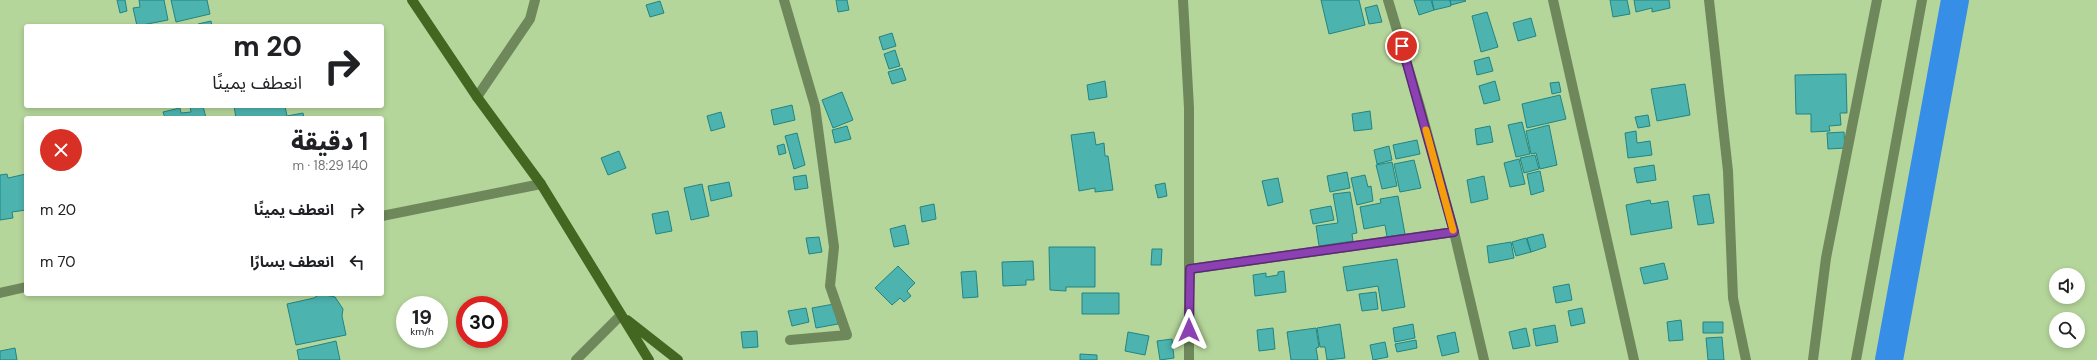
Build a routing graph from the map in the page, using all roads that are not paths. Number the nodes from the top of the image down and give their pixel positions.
1 (412, 0) edge
2 (535, 0) edge
3 (784, 0) edge
4 (1183, 0) edge
5 (1388, 0) edge
6 (1554, 0) edge
7 (1709, 0) edge
8 (1877, 0) edge
9 (1922, 0) edge
10 (477, 97) junction
11 (541, 184) junction
12 (384, 216) edge
13 (1454, 232) junction
14 (1190, 269) junction
15 (24, 287) edge
16 (0, 293) edge
17 (621, 315) junction
18 (790, 340) dead end
19 (576, 360) edge
20 (649, 360) edge
21 (678, 360) edge
22 (1189, 360) edge
23 (1484, 360) edge
24 (1634, 360) edge
25 (1746, 360) edge
26 (1813, 360) edge
27 (1856, 360) edge

1 - 10 street
2 - 10 street
3 - 18 street
4 - 14 street
5 - 13 street
6 - 24 street
7 - 25 street
8 - 26 street
9 - 27 street
10 - 11 street
11 - 12 street
11 - 17 street
13 - 14 street
13 - 23 street
14 - 22 street
15 - 16 street
17 - 19 street
17 - 20 street
17 - 21 street

